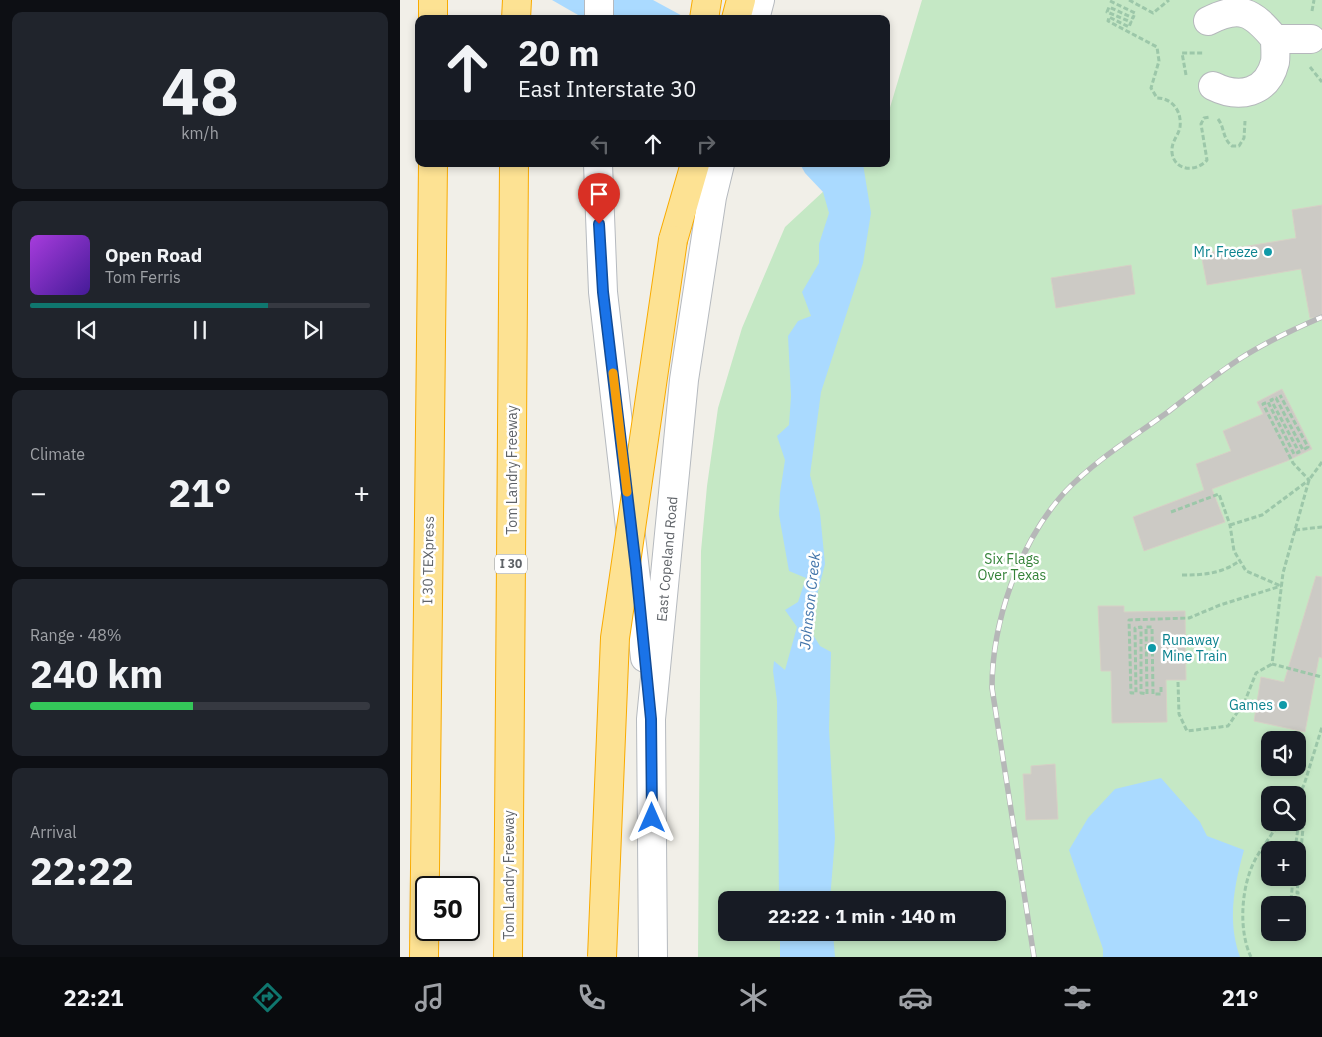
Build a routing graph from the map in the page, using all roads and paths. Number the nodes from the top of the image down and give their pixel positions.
1 (433, 0) edge
2 (517, 0) edge
3 (599, 0) edge
4 (707, 0) edge
5 (740, 0) edge
6 (760, 0) edge
7 (1128, 0) edge
8 (1169, 0) edge
9 (1110, 1) edge
10 (433, 15) edge
11 (516, 15) edge
12 (599, 15) edge
13 (705, 15) edge
14 (737, 15) edge
15 (756, 15) edge
16 (1208, 22) dead end
17 (1275, 39) junction
18 (1311, 39) dead end
19 (1203, 54) dead end
20 (1201, 82) joint
21 (1245, 120) dead end
22 (433, 167) edge
23 (514, 167) edge
24 (684, 167) edge
25 (694, 167) edge
26 (719, 167) edge
27 (598, 177) edge
28 (673, 240) junction
29 (1280, 395) dead end
30 (1322, 462) edge
31 (1309, 480) junction
32 (1171, 512) dead end
33 (1230, 525) junction
34 (1322, 527) edge
35 (1295, 530) junction
36 (1238, 562) dead end
37 (1182, 575) dead end
38 (1281, 586) junction
39 (1272, 664) junction
40 (1322, 677) edge
41 (1178, 682) dead end
42 (1160, 687) dead end
43 (651, 719) junction
44 (1322, 727) edge
45 (1303, 786) edge
46 (1274, 831) edge
47 (1296, 841) edge
48 (1303, 841) edge
49 (1298, 886) edge
50 (1301, 893) dead end
51 (424, 957) edge
52 (508, 957) edge
53 (602, 957) edge
54 (653, 957) edge
55 (1251, 957) edge

1 - 10 highway
2 - 11 highway
3 - 12 main road
4 - 13 highway
5 - 14 highway
6 - 15 main road
7 - 8 path
9 - 21 path
16 - 17 main road
17 - 18 main road
17 - 20 main road
19 - 20 path
22 - 51 highway, I 30 TEXpress
23 - 52 highway, Tom Landry Freeway / I 30
24 - 28 highway
25 - 28 highway
26 - 43 main road, East Copeland Road
27 - 43 main road
28 - 53 highway, bridge
29 - 31 path
30 - 31 path
31 - 33 path
31 - 35 path
32 - 33 path
33 - 38 path
34 - 35 path
35 - 38 path
36 - 37 path
38 - 39 path
38 - 42 path
39 - 40 path
39 - 41 path
43 - 54 main road, East Copeland Road
44 - 45 path
46 - 55 path
47 - 48 path
49 - 50 path

